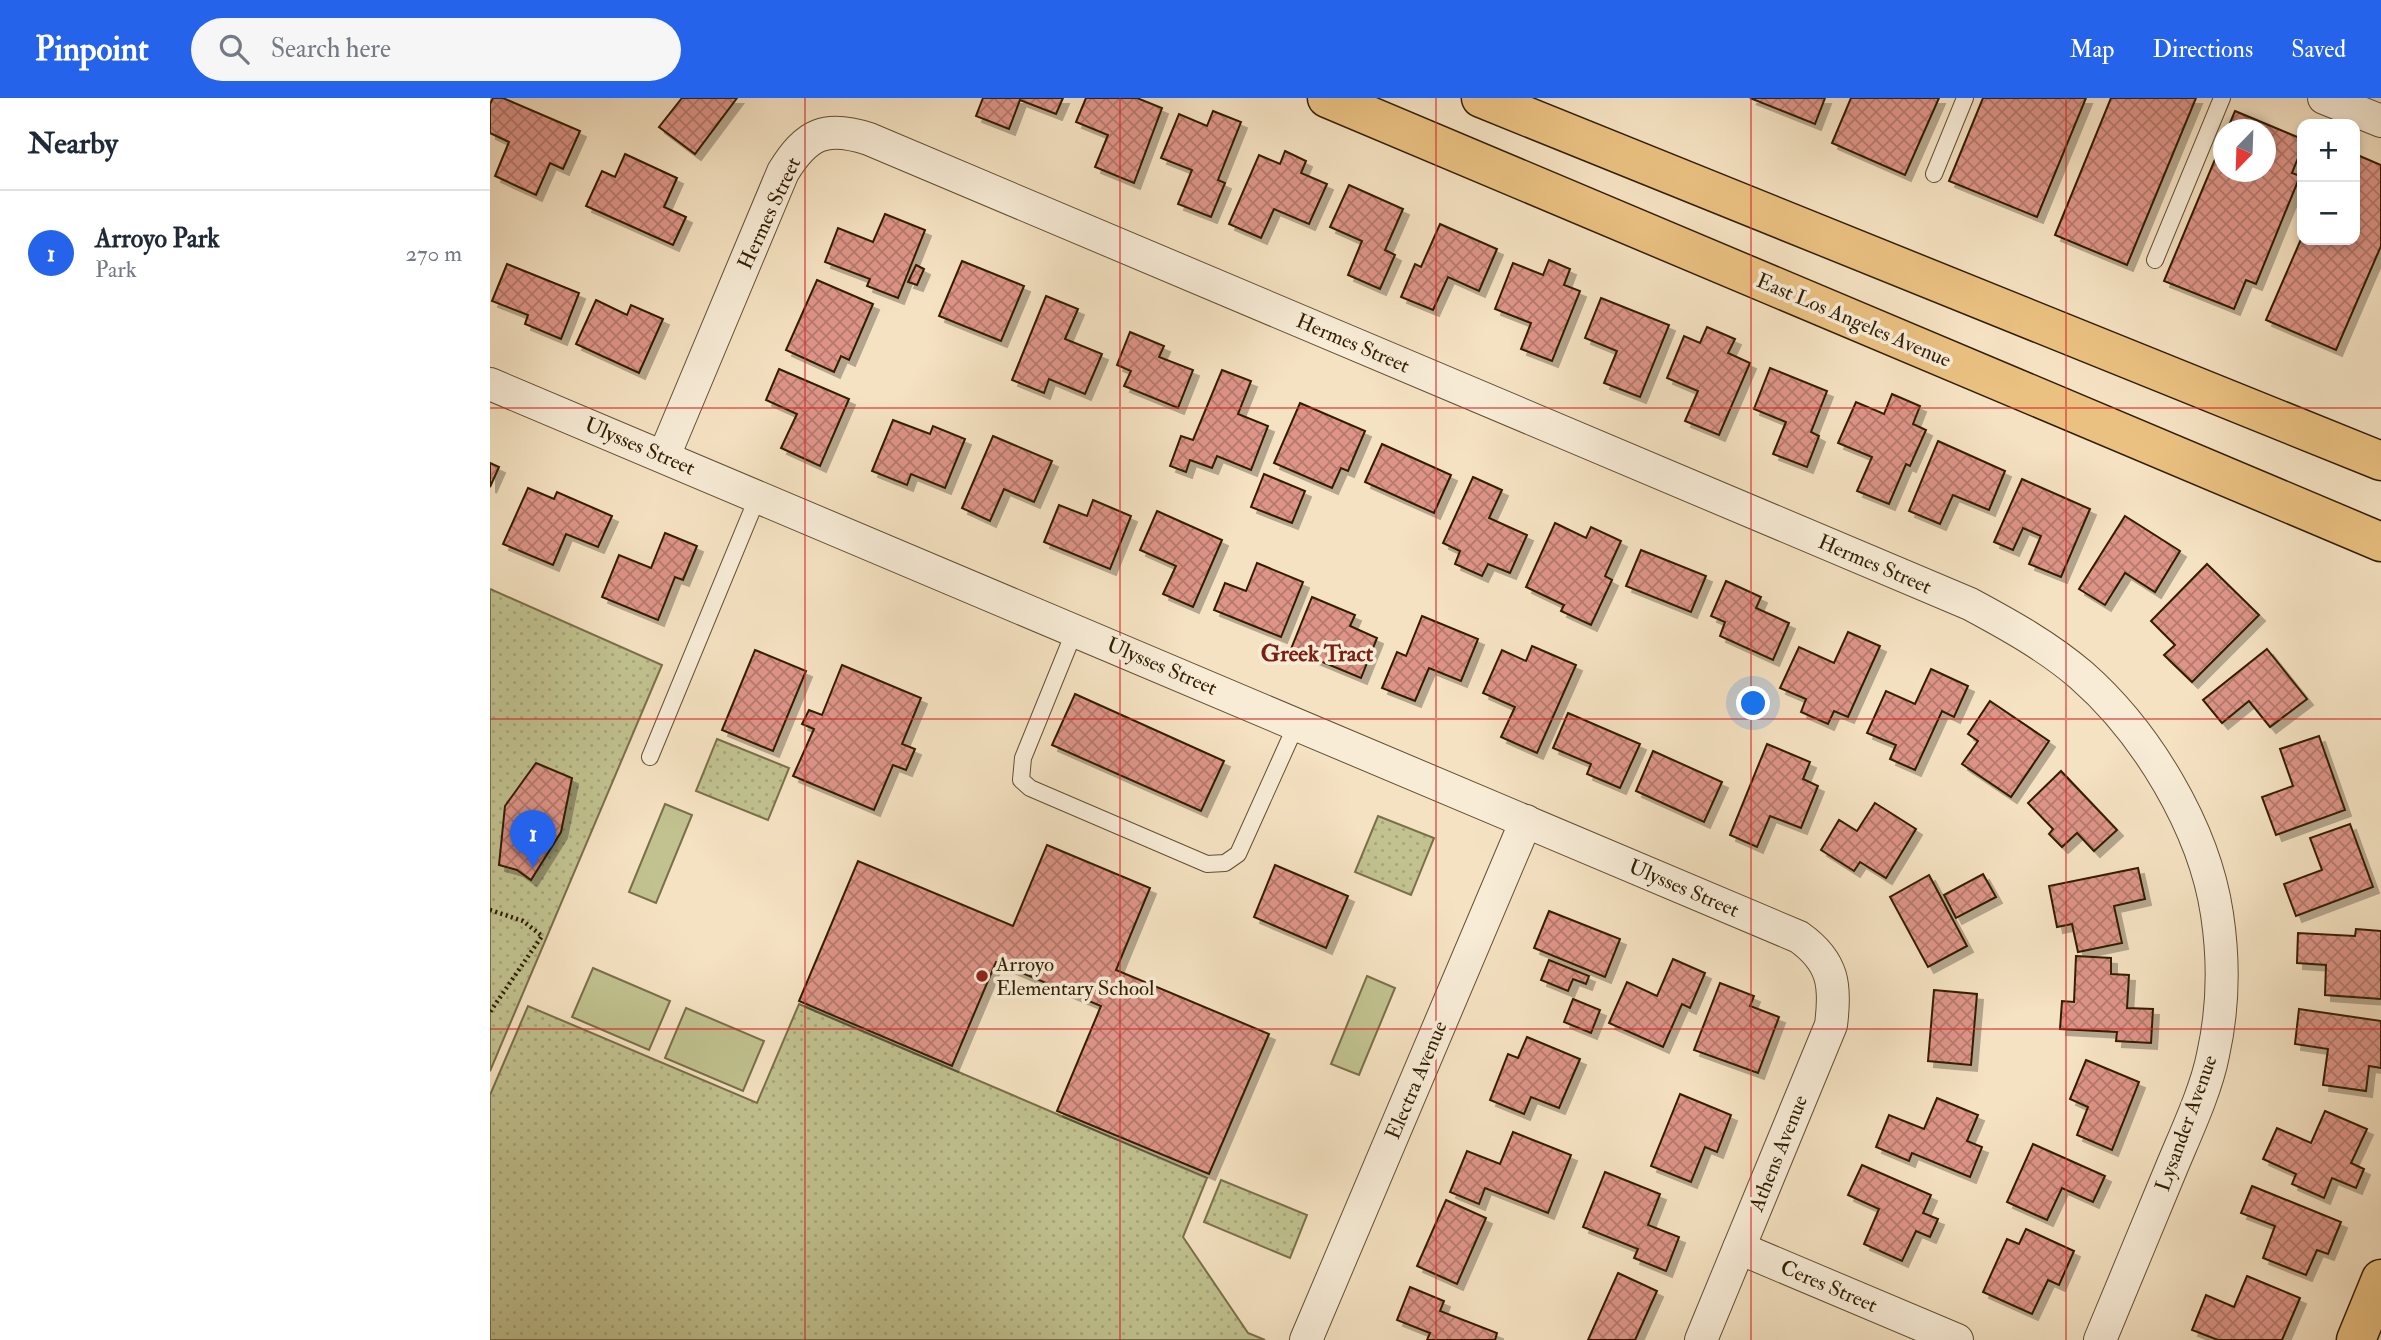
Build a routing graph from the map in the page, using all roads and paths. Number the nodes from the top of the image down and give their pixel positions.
1 (1327, 98) edge
2 (1481, 98) edge
3 (1965, 98) edge
4 (2222, 98) edge
5 (2324, 98) edge
6 (2381, 121) edge
7 (1934, 174) dead end
8 (2155, 260) dead end
9 (490, 384) edge
10 (664, 456) junction
11 (2381, 461) edge
12 (758, 496) junction
13 (2381, 542) edge
14 (1075, 630) junction
15 (1297, 723) junction
16 (650, 757) dead end
17 (2166, 778) joint
18 (1526, 821) junction
19 (490, 910) edge
20 (1825, 963) joint
21 (490, 1012) edge
22 (1740, 1248) junction
23 (2381, 1279) edge
24 (1306, 1340) edge
25 (1701, 1340) edge
26 (1957, 1340) edge
27 (2100, 1340) edge
28 (2356, 1340) edge

1 - 13 main road, East Los Angeles Avenue
2 - 11 main road
3 - 7 lane
4 - 8 lane
5 - 6 street
9 - 10 street, Ulysses Street
10 - 12 street, Ulysses Street
10 - 17 street, Hermes Street
12 - 14 street, Ulysses Street
12 - 16 lane
14 - 15 street, Ulysses Street
14 - 15 lane
15 - 18 street, Ulysses Street
17 - 27 street, Lysander Avenue
18 - 20 street, Ulysses Street
18 - 24 street, Electra Avenue
19 - 21 path
20 - 22 street, Athens Avenue
22 - 25 street, Athens Avenue
22 - 26 street, Ceres Street
23 - 28 main road

